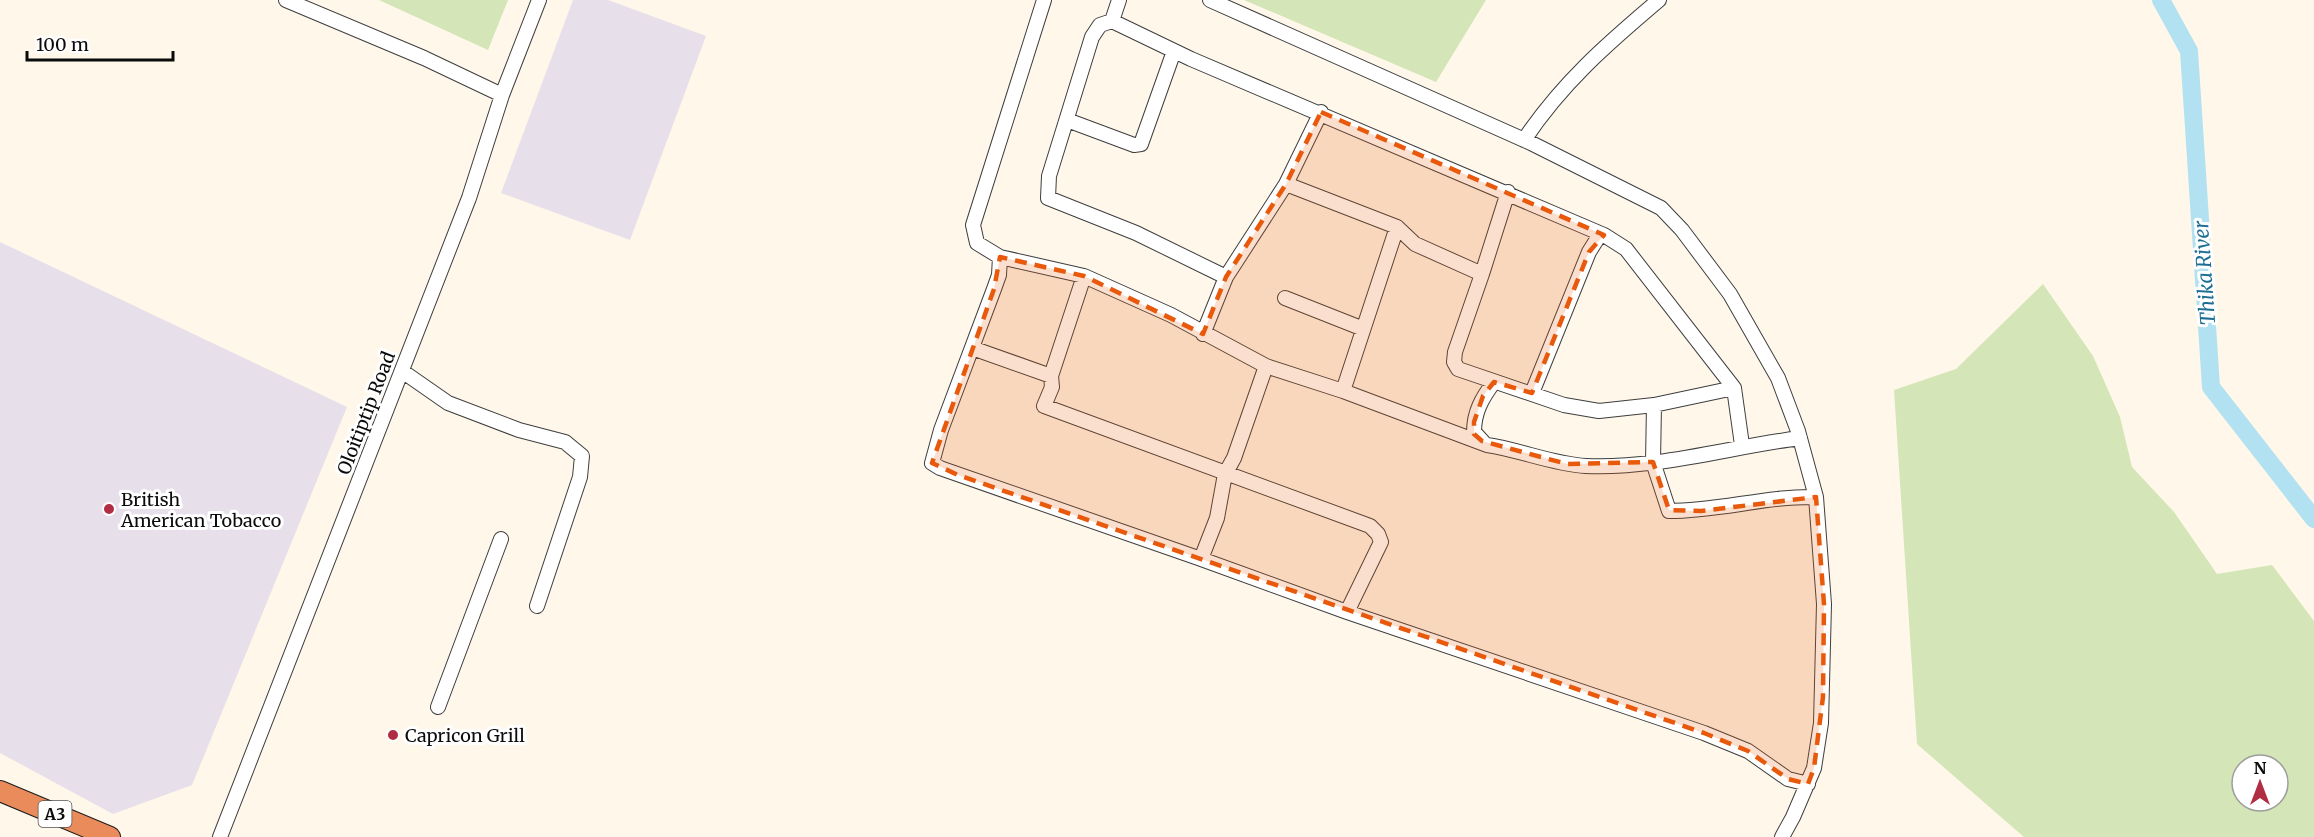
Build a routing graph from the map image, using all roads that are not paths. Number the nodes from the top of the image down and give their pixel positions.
1 (286, 0) edge
2 (539, 0) edge
3 (1044, 0) edge
4 (1119, 0) edge
5 (1210, 0) edge
6 (1659, 0) edge
7 (315, 7) edge
8 (1112, 21) junction
9 (1174, 51) junction
10 (502, 95) junction
11 (1322, 112) junction
12 (1067, 120) junction
13 (1524, 140) junction
14 (1286, 184) junction
15 (1508, 192) junction
16 (1397, 227) junction
17 (1604, 235) junction
18 (1000, 258) junction
19 (1482, 274) junction
20 (1084, 276) junction
21 (1226, 277) junction
22 (1285, 297) dead end
23 (1361, 328) junction
24 (1203, 333) junction
25 (972, 348) junction
26 (1266, 366) junction
27 (402, 370) junction
28 (1051, 376) junction
29 (1494, 382) junction
30 (1734, 388) junction
31 (1343, 391) junction
32 (1532, 393) junction
33 (1654, 405) junction
34 (1800, 438) junction
35 (1487, 445) junction
36 (1742, 445) junction
37 (1653, 462) junction
38 (1225, 474) junction
39 (1816, 497) junction
40 (501, 539) dead end
41 (1201, 559) junction
42 (537, 606) dead end
43 (1347, 612) junction
44 (438, 707) dead end
45 (1808, 784) junction
46 (0, 791) edge
47 (1786, 835) edge
48 (110, 837) edge
49 (220, 837) edge

1 - 7 street
2 - 10 street, Oloitiptip Road
3 - 18 street
4 - 8 street
5 - 13 street
6 - 13 street
7 - 10 street
8 - 9 street
8 - 12 street
9 - 11 street
9 - 12 street
10 - 27 street, Oloitiptip Road
11 - 14 street
11 - 15 street
12 - 21 street
13 - 34 street
14 - 16 street
14 - 21 street
15 - 17 street
15 - 19 street
16 - 19 street
16 - 23 street
17 - 30 street
17 - 32 street
18 - 20 street
18 - 25 street
19 - 29 street
20 - 24 street
20 - 28 street
21 - 24 street
22 - 23 street
23 - 31 street
24 - 26 street
25 - 28 street
25 - 41 street
26 - 31 street
26 - 38 street
27 - 42 street
27 - 49 street, Oloitiptip Road
28 - 38 street
29 - 32 street
29 - 35 street
30 - 33 street
30 - 36 street
31 - 35 street
32 - 33 street
33 - 37 street
34 - 36 street
34 - 39 street
35 - 37 street
36 - 37 street
37 - 39 street
38 - 41 street
38 - 43 street
39 - 45 street
40 - 44 street
41 - 43 street
43 - 45 street
45 - 47 street
46 - 48 highway, A3

